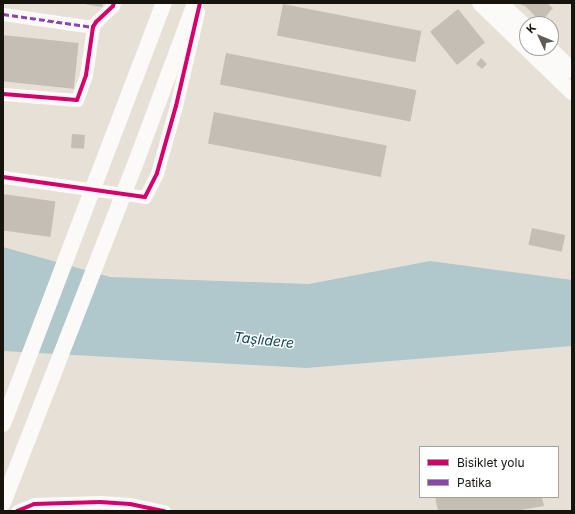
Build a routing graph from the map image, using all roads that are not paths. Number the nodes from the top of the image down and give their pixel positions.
1 (114, 3) edge
2 (164, 3) edge
3 (195, 3) edge
4 (200, 3) edge
5 (480, 3) edge
6 (500, 3) edge
7 (3, 14) edge
8 (519, 21) edge
9 (93, 28) junction
10 (557, 56) edge
11 (572, 70) edge
12 (572, 92) edge
13 (3, 94) edge
14 (3, 178) edge
15 (3, 424) edge
16 (3, 503) edge
17 (17, 511) edge
18 (164, 511) edge

1 - 9 street
2 - 15 main road
3 - 16 main road
4 - 14 street
5 - 12 main road
6 - 8 main road
7 - 9 street
9 - 13 street
10 - 11 main road
17 - 18 street

